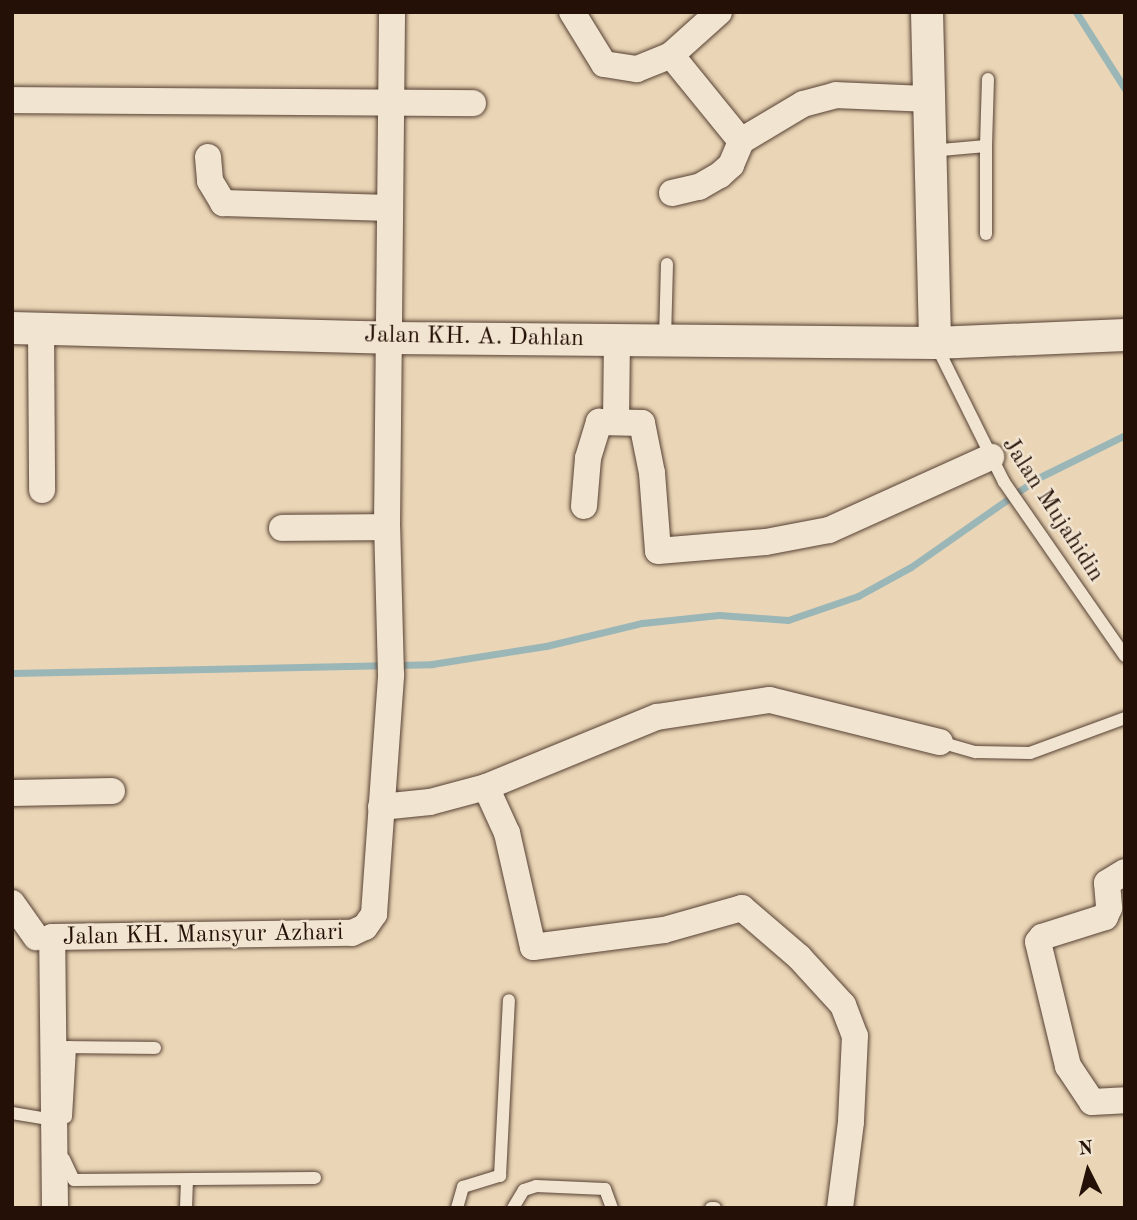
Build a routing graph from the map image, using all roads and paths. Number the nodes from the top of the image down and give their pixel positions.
1 (392, 12) edge
2 (572, 12) edge
3 (719, 12) edge
4 (927, 12) edge
5 (671, 55) junction
6 (988, 79) dead end
7 (929, 99) junction
8 (12, 100) edge
9 (392, 101) junction
10 (473, 103) dead end
11 (741, 141) junction
12 (986, 146) junction
13 (930, 151) junction
14 (208, 157) dead end
15 (672, 193) dead end
16 (390, 208) junction
17 (986, 234) dead end
18 (667, 264) dead end
19 (27, 328) edge
20 (1125, 335) edge
21 (389, 338) junction
22 (617, 340) junction
23 (665, 340) junction
24 (935, 343) junction
25 (615, 421) junction
26 (991, 457) junction
27 (42, 490) dead end
28 (584, 506) dead end
29 (387, 527) junction
30 (282, 528) dead end
31 (1125, 656) edge
32 (1125, 718) edge
33 (940, 742) joint
34 (486, 787) junction
35 (112, 791) dead end
36 (12, 793) edge
37 (381, 807) junction
38 (1125, 872) edge
39 (12, 903) edge
40 (33, 937) edge
41 (509, 1000) dead end
42 (62, 1047) junction
43 (155, 1048) dead end
44 (1125, 1100) edge
45 (12, 1113) edge
46 (54, 1120) junction
47 (315, 1178) dead end
48 (187, 1182) junction
49 (55, 1208) edge
50 (186, 1208) edge
51 (457, 1208) edge
52 (513, 1208) edge
53 (612, 1208) edge
54 (840, 1208) edge

1 - 9 street, Jalan KH. Mansyur Azhari
2 - 5 street
3 - 5 street
4 - 7 street
5 - 11 street
6 - 12 lane
7 - 11 street
7 - 13 street
8 - 9 street
9 - 10 street
9 - 16 street, Jalan KH. Mansyur Azhari
11 - 15 street
12 - 13 lane
12 - 17 lane
13 - 24 street
14 - 16 street
16 - 21 street, Jalan KH. Mansyur Azhari
18 - 23 lane
19 - 21 street, Jalan KH. A. Dahlan
19 - 27 street
20 - 24 street, Jalan KH. A. Dahlan
21 - 22 street, Jalan KH. A. Dahlan
21 - 29 street, Jalan KH. Mansyur Azhari
22 - 23 street, Jalan KH. A. Dahlan
22 - 25 street
23 - 24 street, Jalan KH. A. Dahlan
24 - 26 lane, Jalan Mujahidin
25 - 26 street
25 - 28 street
26 - 31 lane, Jalan Mujahidin
29 - 30 street
29 - 37 street, Jalan KH. Mansyur Azhari
32 - 33 lane
33 - 34 street
34 - 37 street
34 - 54 street
35 - 36 street
37 - 40 street, Jalan KH. Mansyur Azhari
38 - 44 street
39 - 40 street
40 - 42 street, Jalan KH. Mansyur Azhari
41 - 51 lane
42 - 43 lane
42 - 46 street, Jalan KH. Mansyur Azhari
42 - 48 lane
45 - 46 lane
46 - 49 street, Jalan KH. Mansyur Azhari
47 - 48 lane
48 - 50 lane
52 - 53 lane

